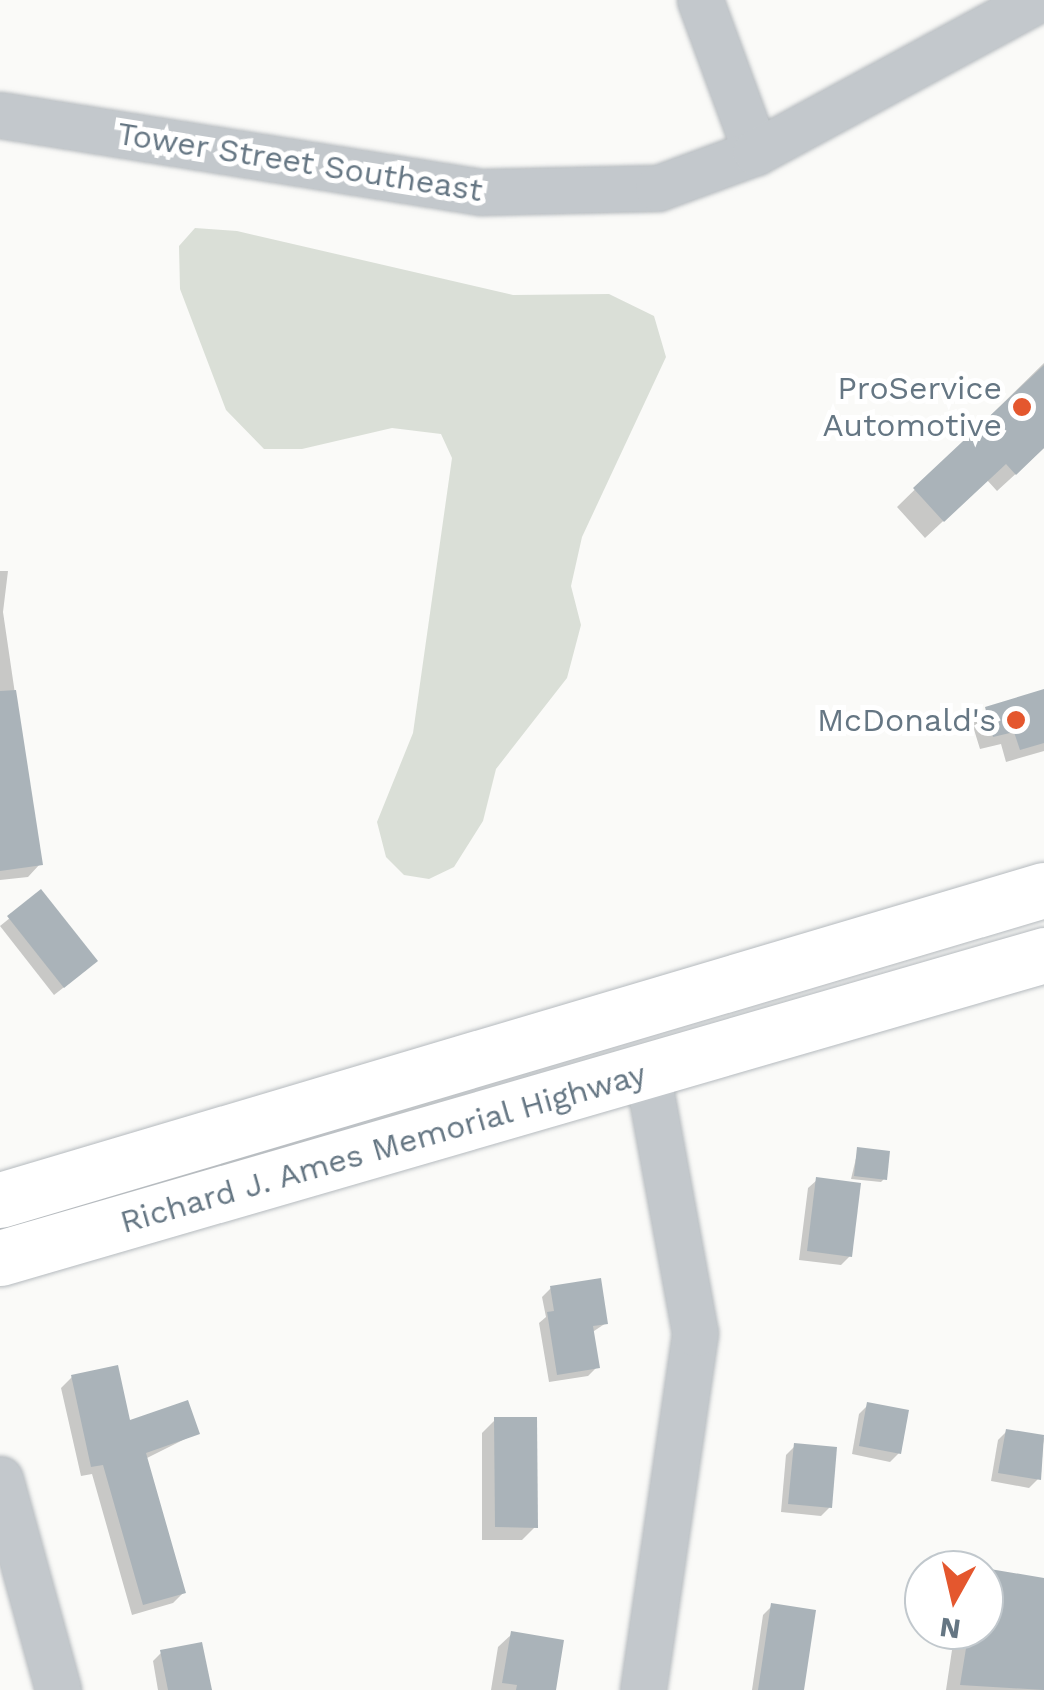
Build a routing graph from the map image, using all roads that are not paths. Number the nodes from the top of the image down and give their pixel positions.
1 (700, 0) edge
2 (1036, 0) edge
3 (0, 115) edge
4 (756, 152) junction
5 (1044, 890) edge
6 (1044, 955) edge
7 (647, 1072) junction
8 (0, 1200) edge
9 (0, 1258) edge
10 (0, 1479) edge
11 (58, 1690) edge
12 (644, 1690) edge

1 - 4 street
2 - 4 street, Tower Street Southeast
3 - 4 street, Tower Street Southeast
5 - 8 main road, Richard J. Ames Memorial Highway
6 - 7 main road, Richard J. Ames Memorial Highway
7 - 9 main road, Richard J. Ames Memorial Highway
7 - 12 street
10 - 11 street

